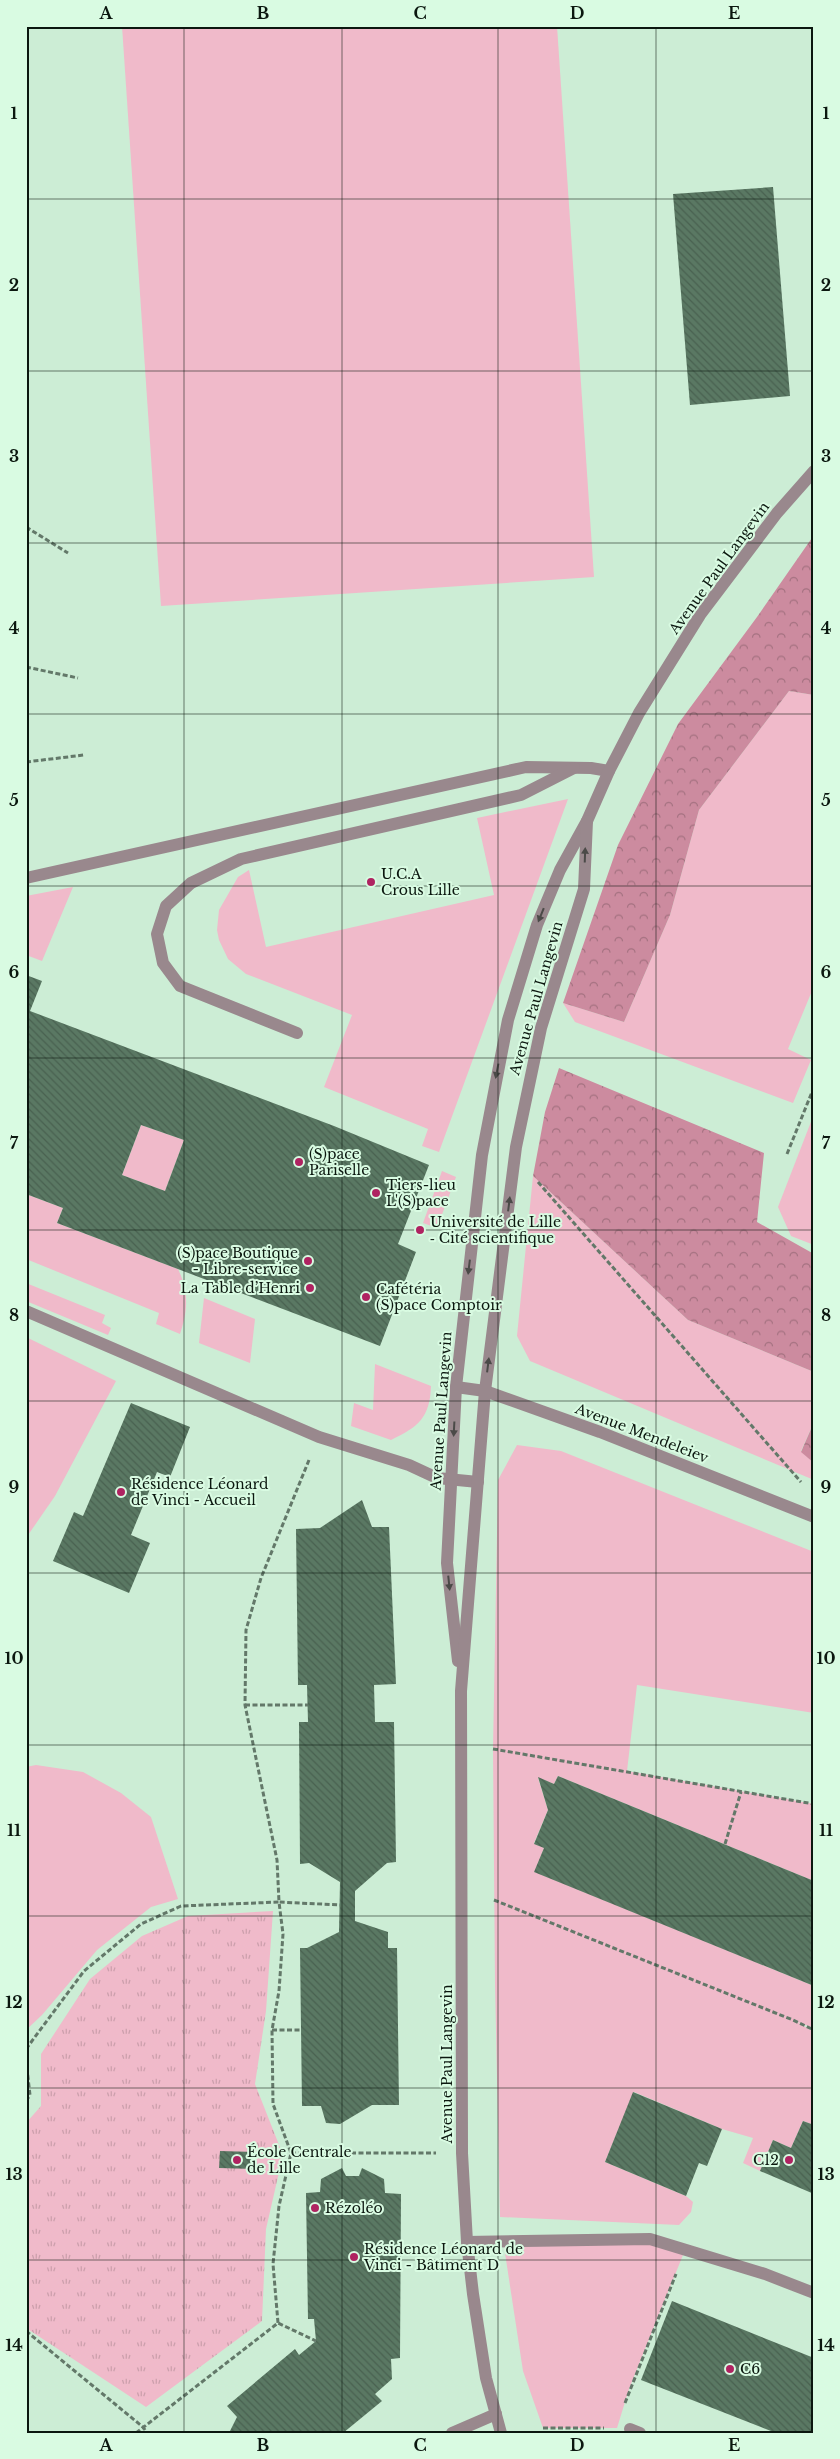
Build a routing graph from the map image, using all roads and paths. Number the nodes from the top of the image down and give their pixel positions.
1 (814, 471) edge
2 (26, 527) edge
3 (68, 553) dead end
4 (26, 667) edge
5 (78, 678) dead end
6 (84, 755) dead end
7 (26, 762) edge
8 (574, 768) junction
9 (609, 771) junction
10 (587, 822) junction
11 (26, 878) edge
12 (297, 1033) dead end
13 (814, 1087) edge
14 (788, 1154) dead end
15 (533, 1176) dead end
16 (26, 1311) edge
17 (456, 1387) junction
18 (485, 1391) junction
19 (319, 1437) junction
20 (450, 1480) junction
21 (478, 1482) junction
22 (804, 1486) dead end
23 (814, 1517) edge
24 (461, 1691) junction
25 (244, 1705) junction
26 (308, 1705) dead end
27 (493, 1749) dead end
28 (741, 1792) junction
29 (814, 1804) edge
30 (724, 1844) dead end
31 (494, 1900) dead end
32 (279, 1902) junction
33 (340, 1905) dead end
34 (272, 2030) junction
35 (301, 2030) dead end
36 (814, 2030) edge
37 (26, 2050) edge
38 (26, 2060) edge
39 (26, 2101) edge
40 (291, 2153) junction
41 (462, 2153) junction
42 (467, 2242) junction
43 (685, 2250) junction
44 (814, 2293) edge
45 (278, 2323) junction
46 (26, 2331) edge
47 (316, 2341) dead end
48 (496, 2414) junction
49 (143, 2427) junction
50 (542, 2428) dead end
51 (629, 2430) edge
52 (136, 2433) edge
53 (147, 2433) edge
54 (452, 2433) edge
55 (501, 2433) edge

1 - 9 street, Avenue Paul Langevin
2 - 3 path
4 - 5 path
6 - 7 path
8 - 9 street
8 - 11 street
8 - 12 street
9 - 10 street, Avenue Paul Langevin
10 -> 17 street, Avenue Paul Langevin
18 -> 10 street, Avenue Paul Langevin
13 - 14 path
15 - 22 path
16 - 19 street
17 - 18 street, Avenue Mendeleiev
17 -> 20 street, Avenue Paul Langevin
18 - 21 street, Avenue Paul Langevin
18 - 23 street, Avenue Mendeleiev
19 - 20 street
19 - 25 path
20 - 21 street
20 -> 24 street, Avenue Paul Langevin
21 - 24 street, Avenue Paul Langevin
24 - 41 street, Avenue Paul Langevin
25 - 26 path
25 - 32 path
27 - 28 path
28 - 29 path
28 - 30 path
31 - 36 path
32 - 33 path
32 - 34 path
32 - 37 path
34 - 35 path
34 - 40 path
38 - 39 path
40 - 41 path
40 - 45 path
41 - 42 street, Avenue Paul Langevin
42 - 43 street
42 - 48 street, Avenue Paul Langevin
43 - 44 street
43 - 51 path
45 - 47 path
45 - 49 path
46 - 49 path
48 - 54 street
48 - 55 street, Avenue Paul Langevin
49 - 52 path
49 - 53 path
50 - 51 path

